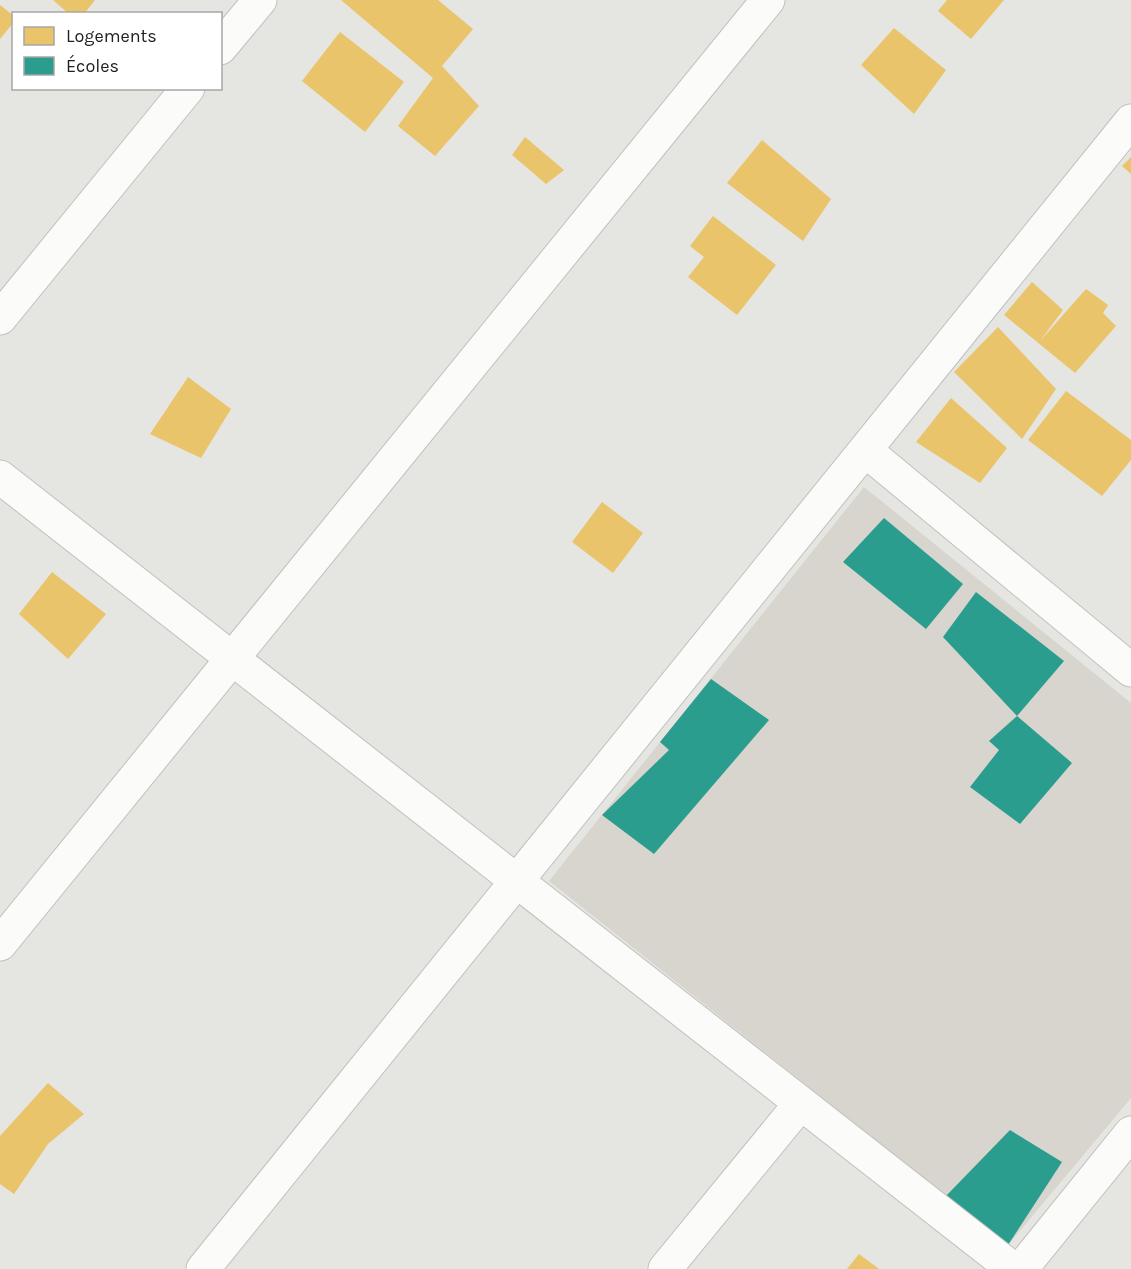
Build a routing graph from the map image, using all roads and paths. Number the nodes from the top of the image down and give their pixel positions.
1 (260, 0) edge
2 (768, 0) edge
3 (222, 46) edge
4 (186, 90) edge
5 (1131, 121) edge
6 (0, 318) edge
7 (865, 450) junction
8 (0, 477) edge
9 (232, 659) junction
10 (1131, 670) edge
11 (517, 881) junction
12 (0, 944) edge
13 (801, 1103) junction
14 (1131, 1132) edge
15 (203, 1269) edge
16 (665, 1269) edge
17 (1013, 1269) edge
18 (1021, 1269) edge

1 - 3 street
2 - 9 street
4 - 6 street
5 - 7 street
7 - 10 street
7 - 11 street
8 - 9 street
9 - 11 street
9 - 12 street
11 - 13 street
11 - 15 street
13 - 16 street
13 - 17 street
14 - 18 street

